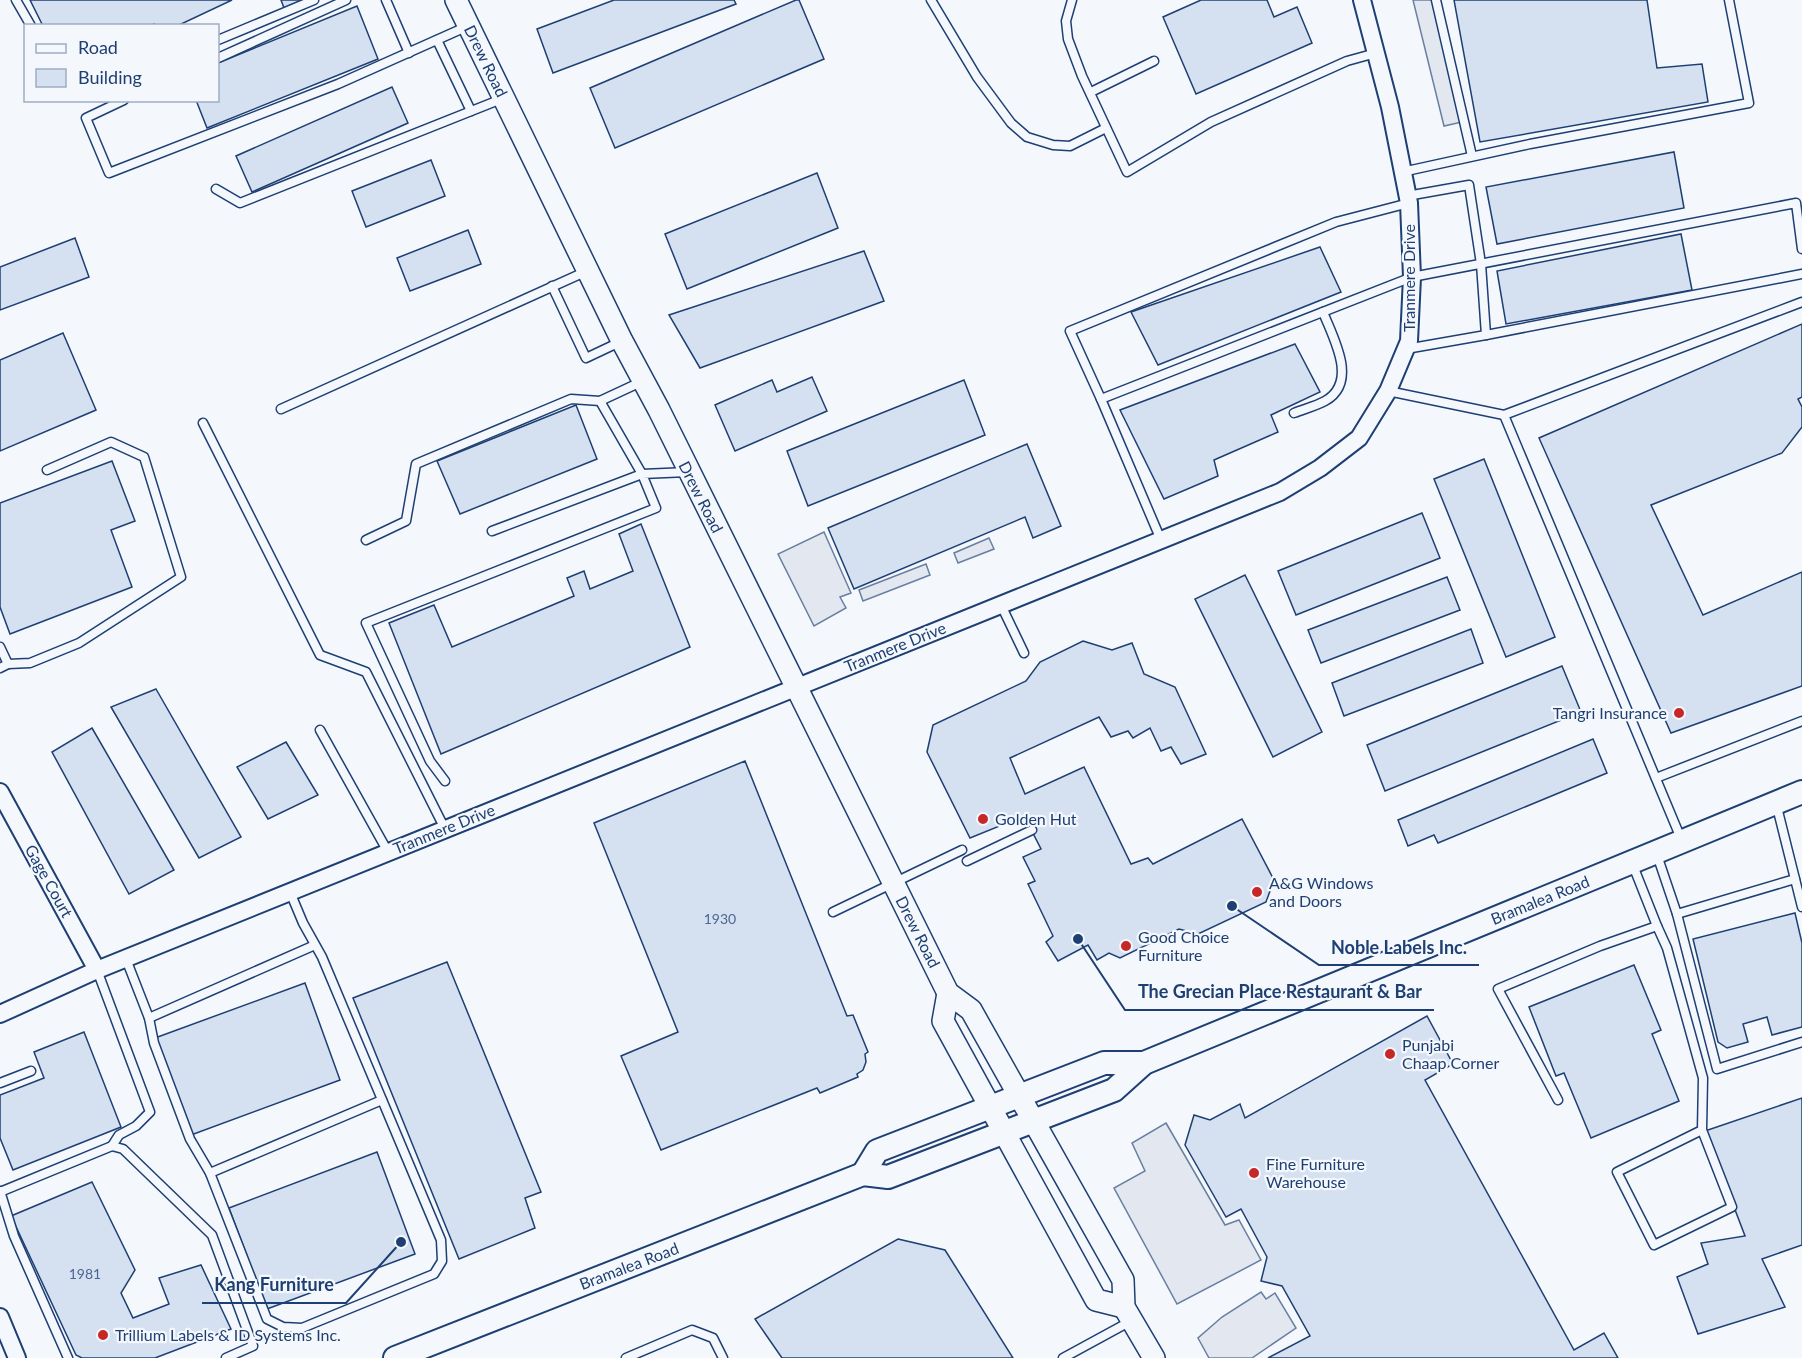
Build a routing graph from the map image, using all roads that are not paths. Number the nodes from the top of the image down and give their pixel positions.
1 (16, 0) edge
2 (314, 0) edge
3 (346, 0) edge
4 (386, 0) edge
5 (456, 0) edge
6 (931, 0) edge
7 (1072, 0) edge
8 (1362, 0) edge
9 (1436, 0) edge
10 (1729, 0) edge
11 (30, 24) edge
12 (469, 26) junction
13 (219, 40) edge
14 (437, 40) junction
15 (409, 53) junction
16 (1376, 53) junction
17 (219, 58) edge
18 (1154, 62) dead end
19 (1091, 92) junction
20 (504, 98) junction
21 (120, 102) edge
22 (471, 111) junction
23 (1106, 128) junction
24 (1472, 156) junction
25 (1402, 172) junction
26 (216, 189) dead end
27 (1408, 200) junction
28 (1802, 249) edge
29 (1481, 264) junction
30 (588, 271) junction
31 (1802, 274) edge
32 (1412, 277) junction
33 (552, 286) junction
34 (1802, 302) edge
35 (1323, 312) junction
36 (1486, 335) junction
37 (622, 341) junction
38 (1406, 349) junction
39 (643, 381) junction
40 (1388, 391) junction
41 (1101, 399) junction
42 (600, 401) junction
43 (281, 409) dead end
44 (1294, 413) dead end
45 (1504, 416) junction
46 (203, 423) dead end
47 (47, 470) dead end
48 (688, 472) junction
49 (642, 474) junction
50 (492, 531) dead end
51 (366, 540) dead end
52 (1161, 540) junction
53 (1001, 604) junction
54 (0, 647) edge
55 (1024, 653) dead end
56 (4, 666) edge
57 (796, 687) junction
58 (1802, 721) edge
59 (320, 730) dead end
60 (1656, 778) junction
61 (445, 781) dead end
62 (0, 792) edge
63 (1802, 792) edge
64 (1776, 803) junction
65 (445, 829) junction
66 (1032, 830) dead end
67 (1682, 842) junction
68 (962, 850) dead end
69 (388, 852) junction
70 (1656, 852) junction
71 (967, 861) dead end
72 (1632, 862) junction
73 (1795, 879) junction
74 (894, 884) junction
75 (290, 892) junction
76 (1802, 907) edge
77 (832, 912) dead end
78 (1677, 914) junction
79 (1657, 927) junction
80 (315, 945) junction
81 (126, 958) junction
82 (97, 970) junction
83 (948, 993) junction
84 (0, 1014) edge
85 (149, 1018) junction
86 (1802, 1042) edge
87 (1144, 1064) junction
88 (31, 1071) dead end
89 (0, 1083) edge
90 (1019, 1096) junction
91 (382, 1100) junction
92 (1558, 1100) dead end
93 (990, 1107) junction
94 (1034, 1121) junction
95 (1702, 1130) junction
96 (1004, 1133) junction
97 (112, 1146) junction
98 (210, 1173) junction
99 (863, 1174) junction
100 (0, 1191) edge
101 (1128, 1314) junction
102 (0, 1317) edge
103 (17, 1358) edge
104 (68, 1358) edge
105 (226, 1358) edge
106 (395, 1358) edge
107 (626, 1358) edge
108 (723, 1358) edge
109 (1063, 1358) edge
110 (1154, 1358) edge

1 - 11 lane
2 - 13 lane
3 - 17 lane
4 - 15 lane
5 - 12 street, Drew Road
6 - 23 lane
7 - 19 lane
8 - 16 street, Tranmere Drive
9 - 24 lane
10 - 24 lane
12 - 14 lane
12 - 20 street, Drew Road
14 - 15 lane
14 - 22 lane
15 - 21 lane
16 - 23 lane
16 - 25 street, Tranmere Drive
18 - 19 lane
19 - 23 lane
20 - 22 lane
20 - 30 street, Drew Road
22 - 26 lane
24 - 25 lane
25 - 27 street, Tranmere Drive
27 - 29 lane
27 - 32 street, Tranmere Drive
27 - 41 lane
28 - 29 lane
29 - 32 lane
29 - 36 lane
30 - 33 lane
30 - 37 street, Drew Road
31 - 36 lane
32 - 35 lane
32 - 38 street, Tranmere Drive
33 - 37 lane
33 - 43 lane
34 - 45 lane
35 - 41 lane
35 - 44 lane
36 - 38 lane
37 - 39 street, Drew Road
38 - 40 street, Tranmere Drive
39 - 42 lane
39 - 48 street, Drew Road
40 - 45 lane
40 - 52 street, Tranmere Drive
41 - 52 lane
42 - 49 lane
42 - 51 lane
45 - 60 lane
46 - 65 lane
47 - 56 lane
48 - 49 lane
48 - 57 street, Drew Road
49 - 50 lane
49 - 61 lane
52 - 53 street, Tranmere Drive
53 - 55 lane
53 - 57 street, Tranmere Drive
54 - 56 lane
57 - 65 street, Tranmere Drive
57 - 74 street, Drew Road
58 - 60 lane
59 - 69 lane
60 - 67 lane
62 - 82 street, Gage Court
63 - 64 main road, Bramalea Road
64 - 67 main road, Bramalea Road
64 - 73 lane
65 - 69 street, Tranmere Drive
66 - 71 lane
67 - 70 main road, Bramalea Road
68 - 74 lane
69 - 75 street, Tranmere Drive
70 - 72 main road, Bramalea Road
70 - 78 lane
72 - 79 lane
72 - 87 main road, Bramalea Road
73 - 76 lane
73 - 78 lane
74 - 77 lane
74 - 83 street, Drew Road
75 - 80 lane
75 - 81 street, Tranmere Drive
78 - 86 lane
79 - 92 lane
79 - 95 lane
80 - 85 lane
80 - 91 lane
81 - 82 street, Tranmere Drive
81 - 85 lane
82 - 84 street, Tranmere Drive
82 - 97 lane
83 - 90 street, Drew Road
83 - 93 street
85 - 98 lane
87 - 90 main road, Bramalea Road
87 - 94 main road, Bramalea Road
88 - 89 lane
90 - 93 main road, Bramalea Road
90 - 94 street, Drew Road
91 - 98 lane
91 - 98 lane
93 - 96 street
93 - 99 main road, Bramalea Road
94 - 96 main road, Bramalea Road
94 - 101 street, Drew Road
95 - 95 lane
96 - 99 main road, Bramalea Road
96 - 101 street
97 - 100 lane
97 - 105 lane
99 - 106 main road, Bramalea Road
100 - 104 lane
101 - 109 lane
101 - 110 street, Drew Road
102 - 103 street
107 - 108 lane

